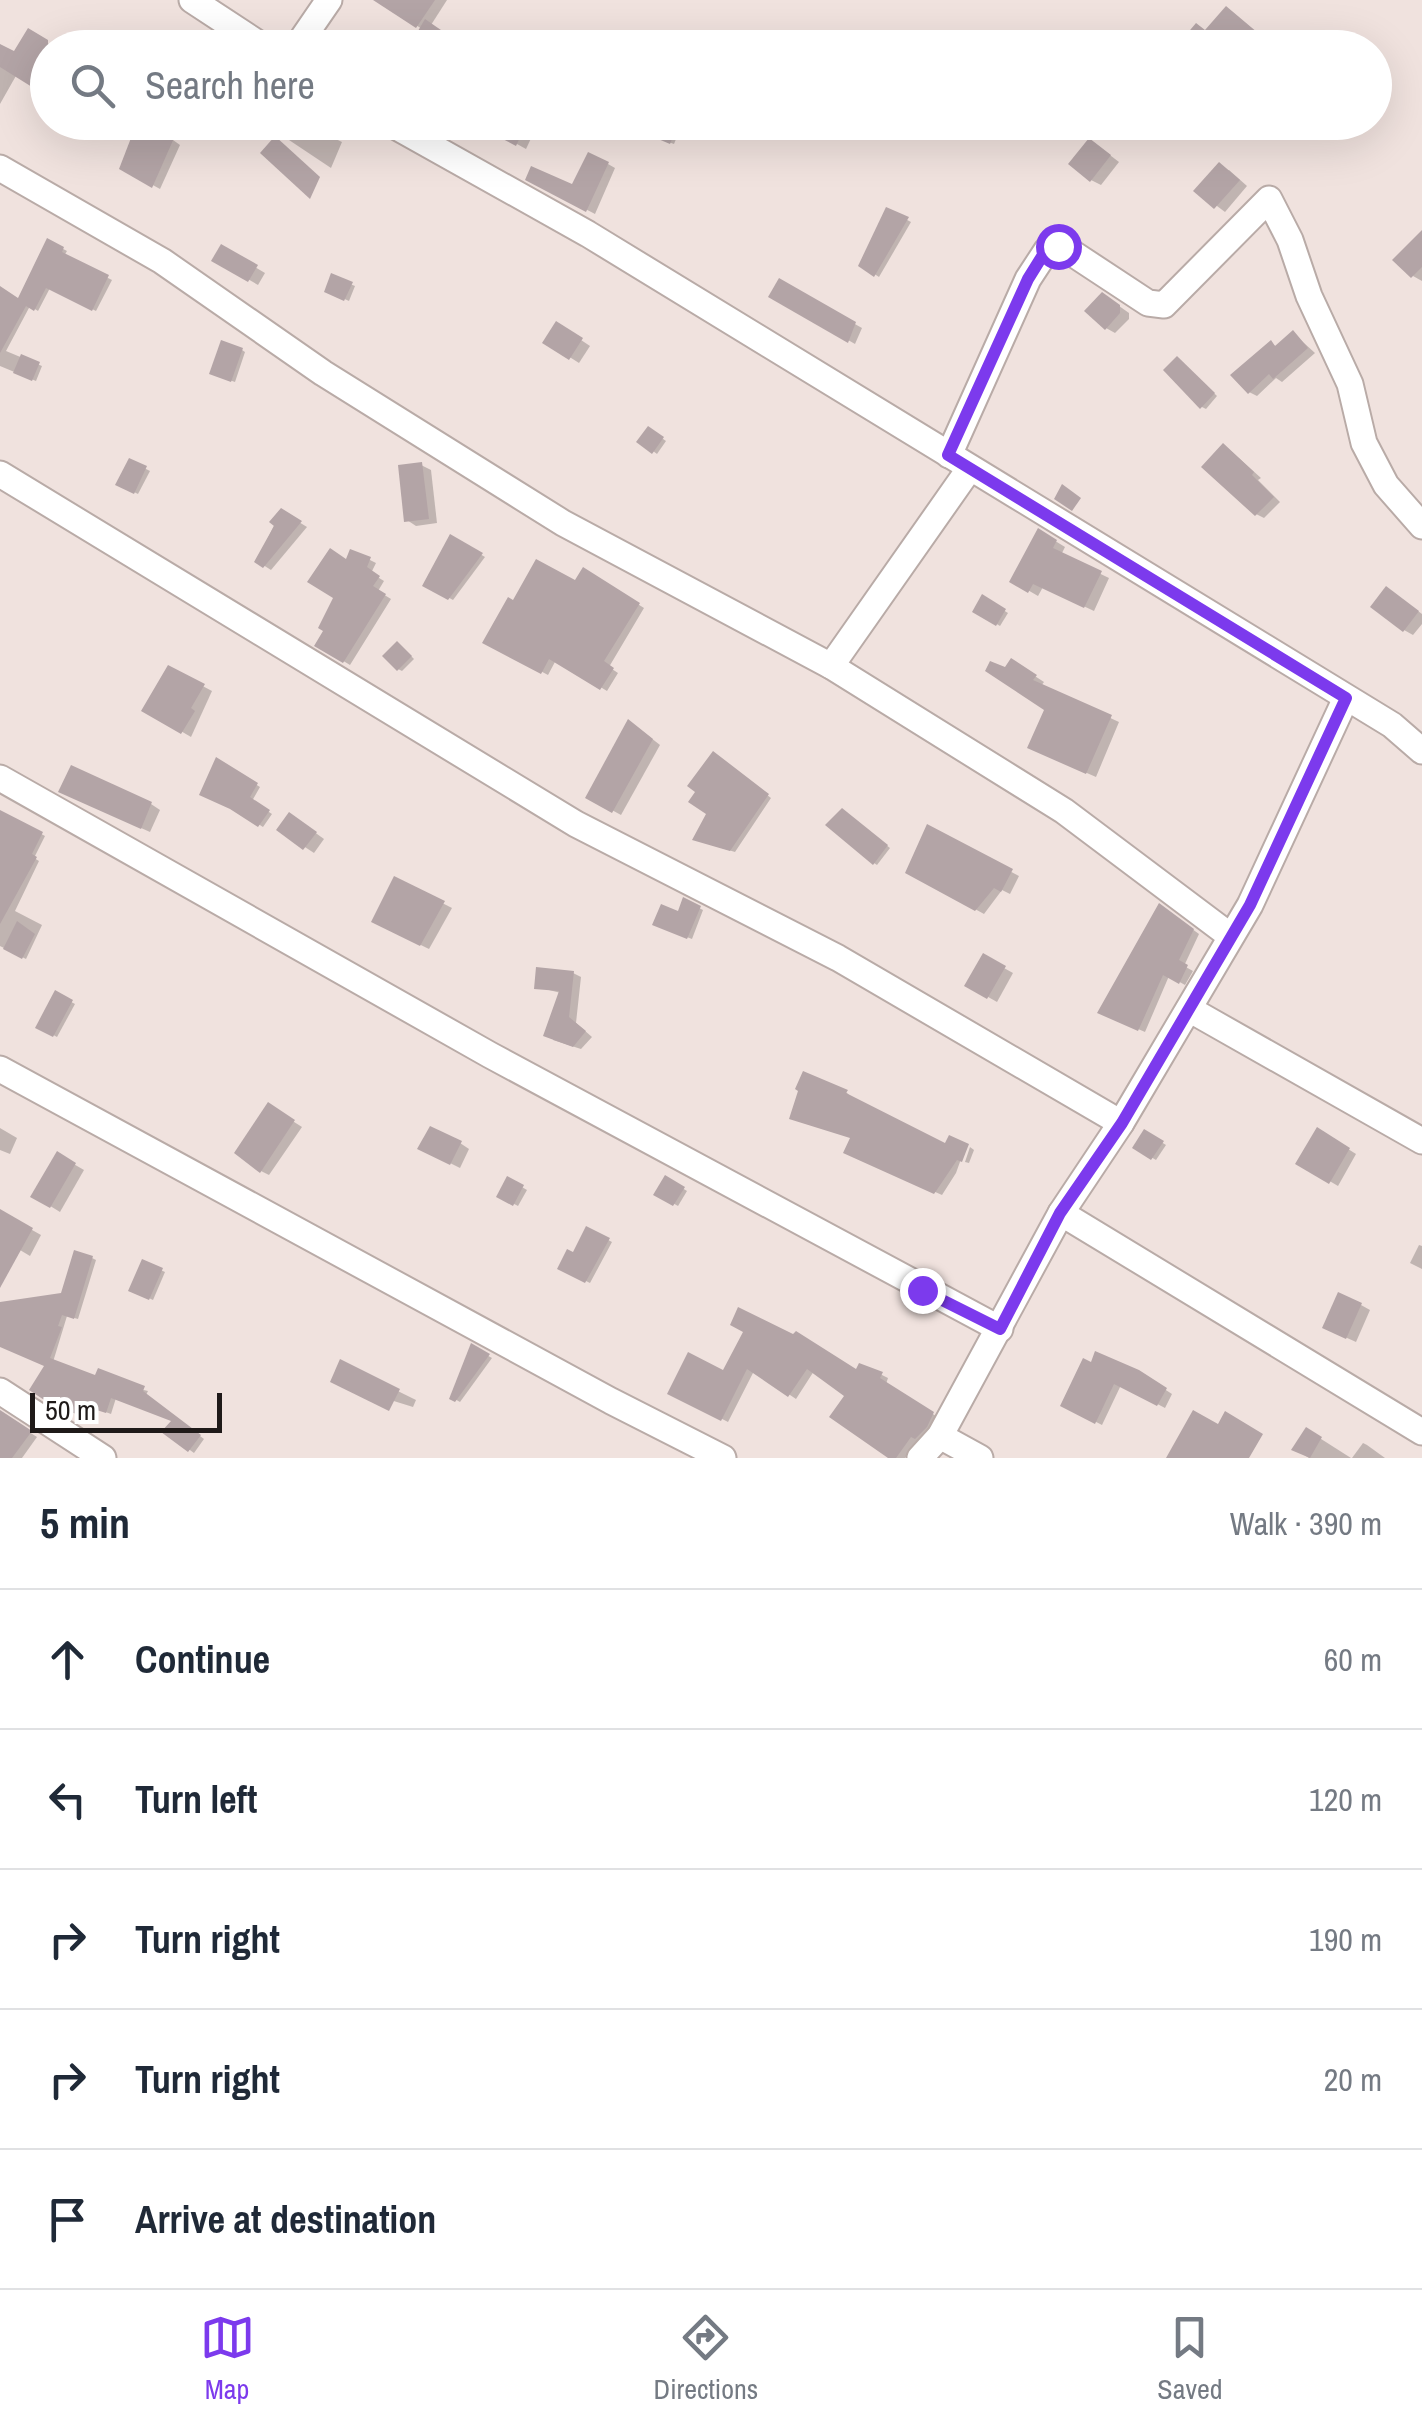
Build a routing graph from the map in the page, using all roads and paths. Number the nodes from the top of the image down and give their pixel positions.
1 (192, 0) edge
2 (328, 0) edge
3 (238, 30) edge
4 (308, 30) edge
5 (420, 140) edge
6 (0, 168) edge
7 (959, 461) junction
8 (0, 474) edge
9 (1422, 526) edge
10 (831, 666) junction
11 (1346, 698) junction
12 (1422, 750) edge
13 (0, 778) edge
14 (1229, 935) junction
15 (1189, 1009) junction
16 (0, 1068) edge
17 (1122, 1123) junction
18 (1422, 1141) edge
19 (1060, 1213) junction
20 (1000, 1329) junction
21 (0, 1391) edge
22 (1422, 1432) edge
23 (940, 1436) junction
24 (103, 1458) edge
25 (723, 1458) edge
26 (920, 1458) edge
27 (980, 1458) edge

1 - 3 street
2 - 4 street
5 - 7 street
6 - 10 street
7 - 9 street
7 - 10 street
7 - 11 street
8 - 17 street
10 - 14 street
11 - 12 street
11 - 14 street
13 - 20 street
14 - 15 street
15 - 17 street
15 - 18 street
16 - 25 street
17 - 19 street
19 - 20 street
19 - 22 street
20 - 23 street
21 - 24 street
23 - 26 street
23 - 27 street

